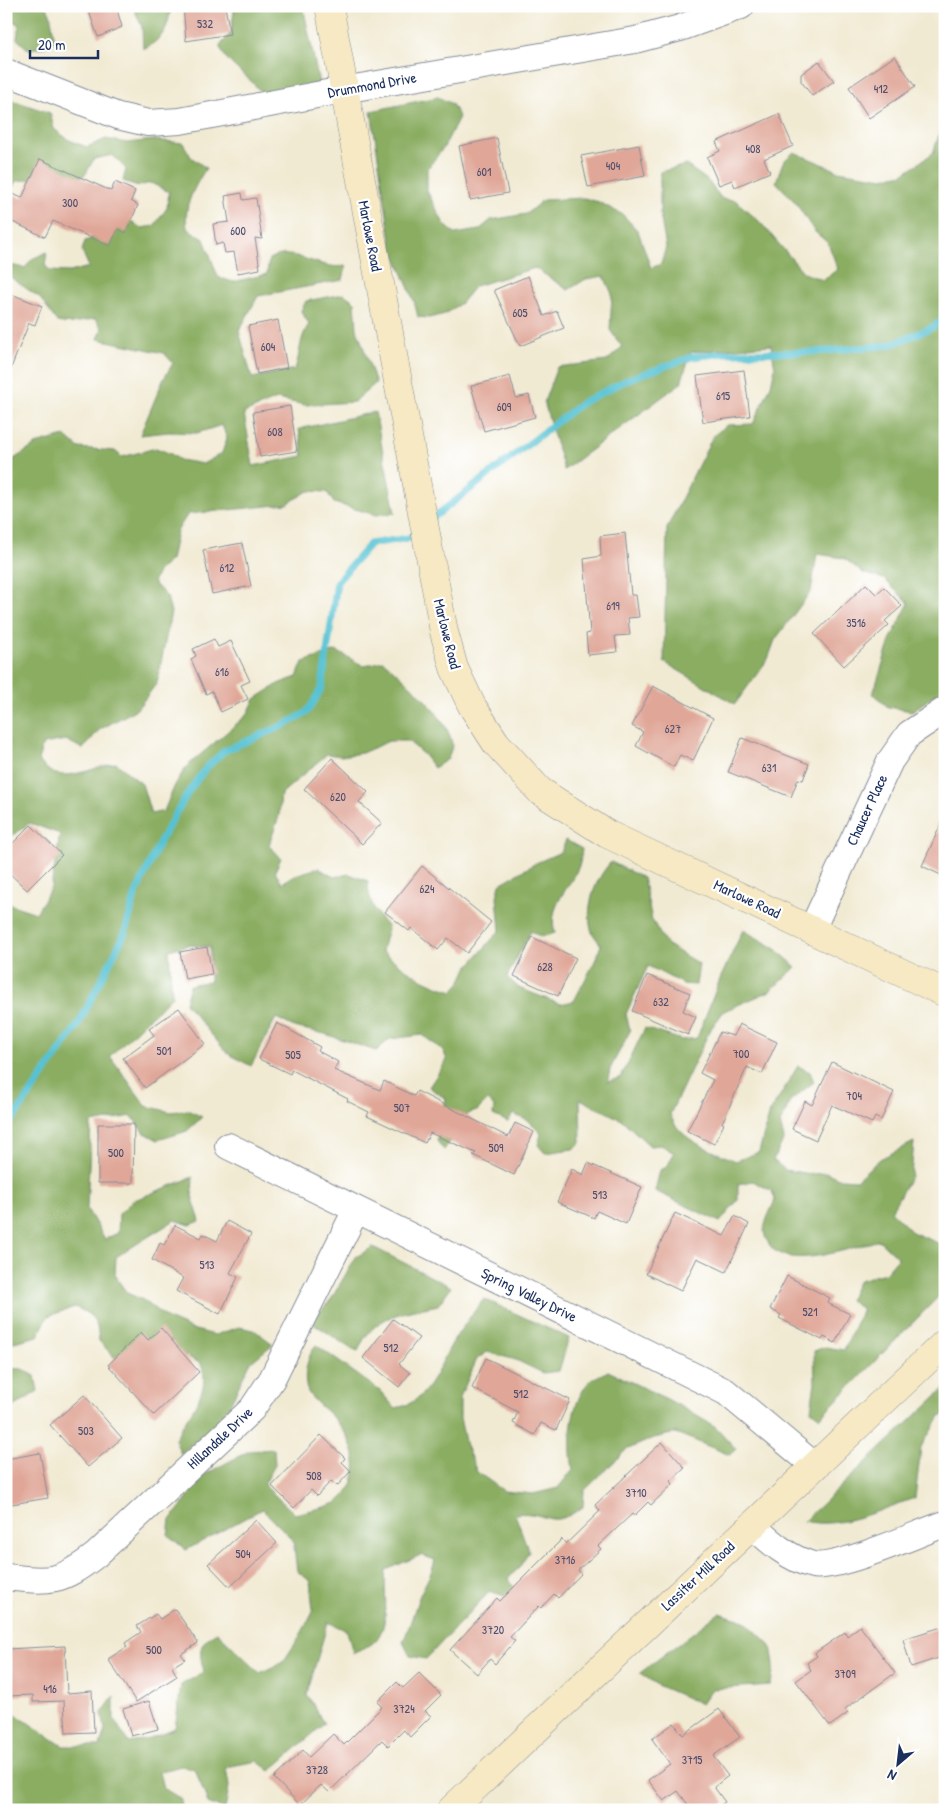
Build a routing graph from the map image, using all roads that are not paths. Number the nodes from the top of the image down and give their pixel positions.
1 (329, 6) edge
2 (741, 6) edge
3 (6, 72) edge
4 (343, 90) junction
5 (945, 710) edge
6 (812, 929) junction
7 (945, 993) edge
8 (228, 1146) dead end
9 (356, 1210) junction
10 (945, 1343) edge
11 (815, 1466) junction
12 (945, 1524) edge
13 (752, 1525) junction
14 (6, 1577) edge
15 (451, 1810) edge

1 - 4 street, Marlowe Road
2 - 4 street, Drummond Drive
3 - 4 street, Drummond Drive
4 - 6 street, Marlowe Road
5 - 6 street, Chaucer Place
6 - 7 street, Marlowe Road
8 - 9 street, Spring Valley Drive
9 - 11 street, Spring Valley Drive
9 - 14 street, Hillandale Drive
10 - 11 street, Lassiter Mill Road
11 - 13 street, Lassiter Mill Road
12 - 13 street
13 - 15 street, Lassiter Mill Road

